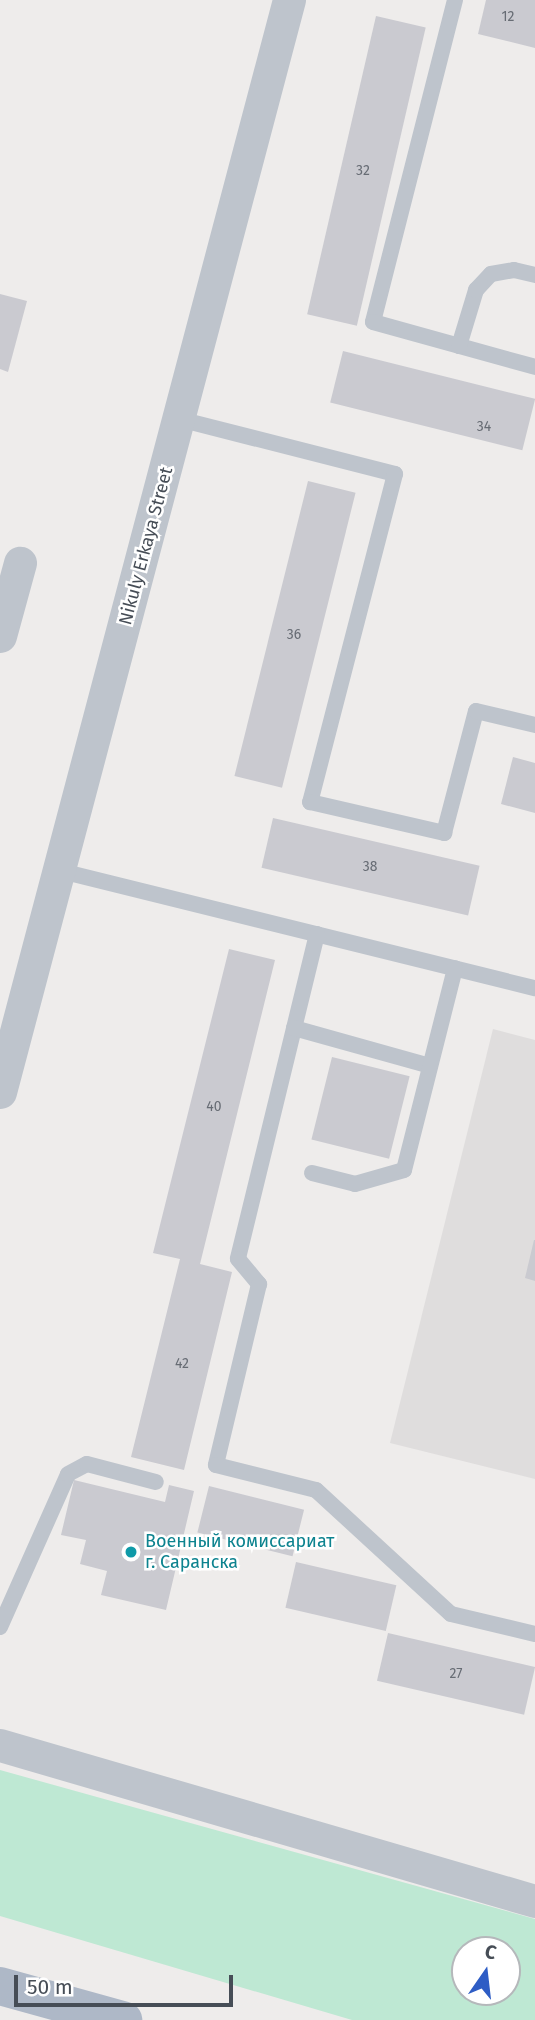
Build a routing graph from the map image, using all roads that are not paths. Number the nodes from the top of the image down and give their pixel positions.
1 (289, 0) edge
2 (455, 0) edge
3 (535, 275) edge
4 (459, 346) junction
5 (535, 367) edge
6 (179, 419) junction
7 (20, 563) dead end
8 (0, 636) edge
9 (535, 726) edge
10 (61, 871) junction
11 (317, 934) junction
12 (455, 968) junction
13 (535, 988) edge
14 (294, 1028) junction
15 (430, 1066) junction
16 (0, 1092) edge
17 (312, 1173) dead end
18 (156, 1482) dead end
19 (0, 1627) edge
20 (535, 1634) edge
21 (0, 1745) edge
22 (535, 1901) edge
23 (0, 1986) edge
24 (123, 2020) edge

1 - 6 street, Nikuly Erkaya Street
2 - 4 lane
3 - 4 lane
4 - 5 lane
6 - 9 lane
6 - 10 street, Nikuly Erkaya Street
7 - 8 street
10 - 11 lane
10 - 16 street, Nikuly Erkaya Street
11 - 12 lane
11 - 14 lane
12 - 13 lane
12 - 15 lane
14 - 15 lane
14 - 20 lane
15 - 17 lane
18 - 19 lane
21 - 22 street
23 - 24 main road

